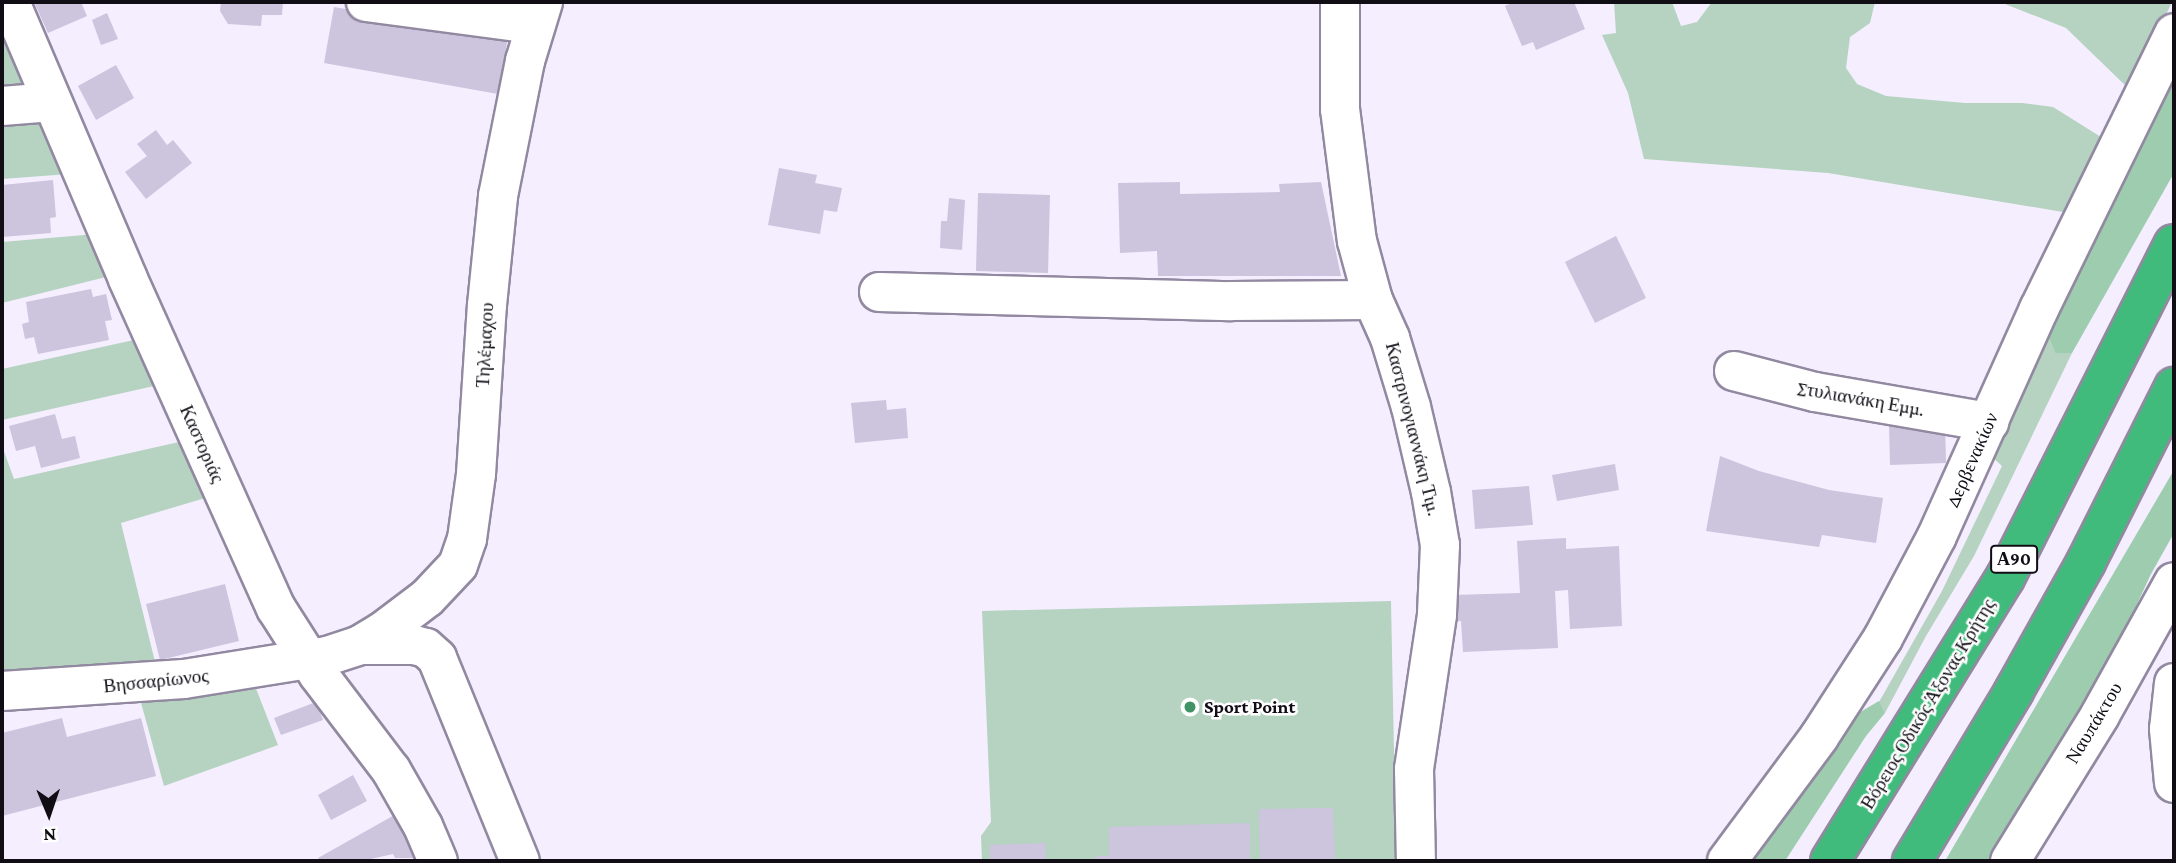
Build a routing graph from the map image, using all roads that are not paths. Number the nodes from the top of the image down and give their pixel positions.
1 (10, 2) edge
2 (366, 2) edge
3 (1340, 2) edge
4 (539, 13) edge
5 (2174, 33) edge
6 (52, 102) junction
7 (2, 106) edge
8 (2174, 244) edge
9 (879, 292) dead end
10 (1373, 300) junction
11 (1734, 371) dead end
12 (2174, 387) edge
13 (1989, 422) junction
14 (2173, 587) edge
15 (360, 645) junction
16 (308, 660) junction
17 (2174, 683) edge
18 (2, 691) edge
19 (2174, 783) edge
20 (439, 861) edge
21 (520, 861) edge
22 (1416, 861) edge
23 (1727, 861) edge
24 (1830, 861) edge
25 (1912, 861) edge
26 (2010, 861) edge

1 - 6 street, Καστοριάς
2 - 4 street
3 - 10 street, Καστρινογιαννάκη Τιμ.
4 - 15 street, Τηλέμαχου
5 - 13 street, Δερβενακίων
6 - 7 street
6 - 16 street, Καστοριάς
8 - 24 highway, Βόρειος Οδικός Άξονας Κρήτης / Α90
9 - 10 street
10 - 22 street, Καστρινογιαννάκη Τιμ.
11 - 13 street, Στυλιανάκη Εμμ.
12 - 25 highway
13 - 23 street, Δερβενακίων
14 - 26 street, Ναυπάκτου
15 - 16 street, Τηλέμαχου
15 - 21 street, Τηλέμαχου
16 - 18 street, Βησσαρίωνος
16 - 20 street, Καστοριάς
17 - 19 street

